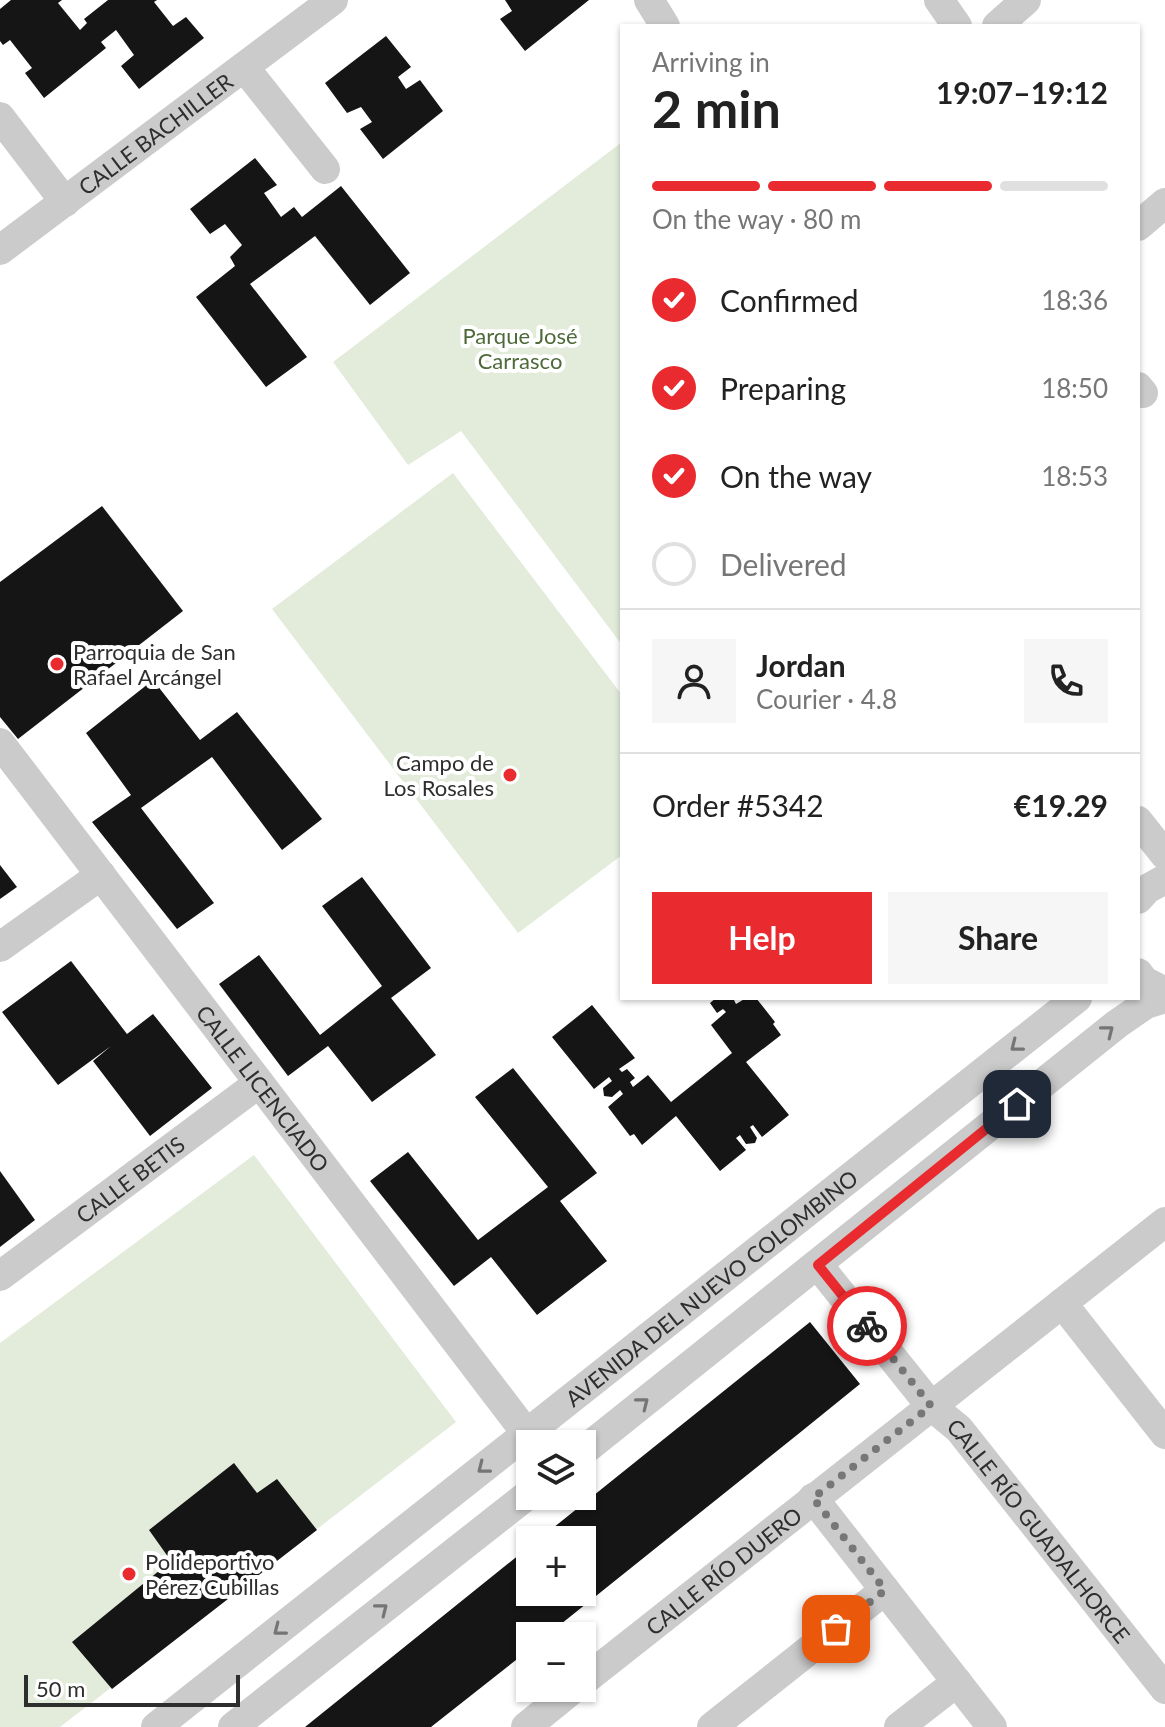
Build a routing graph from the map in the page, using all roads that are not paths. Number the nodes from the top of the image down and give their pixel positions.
1 (333, 0) edge
2 (649, 0) edge
3 (939, 0) edge
4 (1026, 0) edge
5 (664, 24) edge
6 (956, 24) edge
7 (999, 24) edge
8 (244, 67) junction
9 (0, 117) edge
10 (325, 169) dead end
11 (65, 202) junction
12 (1165, 203) edge
13 (1140, 224) edge
14 (0, 250) edge
15 (0, 743) edge
16 (1140, 824) edge
17 (1165, 855) edge
18 (101, 875) junction
19 (1165, 879) edge
20 (1140, 897) edge
21 (0, 947) edge
22 (1140, 976) edge
23 (1165, 995) edge
24 (1074, 1000) edge
25 (259, 1083) junction
26 (1165, 1222) edge
27 (818, 1265) junction
28 (0, 1276) edge
29 (1062, 1303) junction
30 (931, 1406) junction
31 (524, 1430) edge
32 (532, 1430) edge
33 (1165, 1434) edge
34 (596, 1441) edge
35 (516, 1443) edge
36 (813, 1498) junction
37 (516, 1504) edge
38 (885, 1590) junction
39 (596, 1671) edge
40 (957, 1682) junction
41 (1165, 1689) edge
42 (560, 1702) edge
43 (541, 1722) edge
44 (156, 1727) edge
45 (233, 1727) edge
46 (712, 1727) edge
47 (899, 1727) edge
48 (992, 1727) edge

1 - 8 street, CALLE BACHILLER
2 - 5 street
3 - 6 street
4 - 7 street
8 - 10 street, CALLE BACHILLER
8 - 11 street, CALLE BACHILLER
9 - 11 street, CALLE BACHILLER
11 - 14 street, CALLE BACHILLER
12 - 13 street
15 - 18 street, CALLE LICENCIADO
16 - 17 street
18 - 21 street
18 - 25 street, CALLE LICENCIADO
19 - 20 street
22 - 23 street
27 -> 23 street
24 -> 32 street, AVENIDA DEL NUEVO COLOMBINO
25 - 28 street, CALLE BETIS
25 - 31 street, CALLE LICENCIADO
26 - 29 street, CALLE RÍO DUERO
27 - 30 street, CALLE RÍO GUADALHORCE
34 -> 27 street
29 - 30 street, CALLE RÍO DUERO
29 - 33 street
30 - 36 street, CALLE RÍO DUERO
30 - 41 street, CALLE RÍO GUADALHORCE
35 -> 44 street, AVENIDA DEL NUEVO COLOMBINO
36 - 38 street
36 - 39 street, CALLE RÍO DUERO
45 -> 37 street
38 - 40 street
38 - 46 street
40 - 47 street
40 - 48 street
42 - 43 street

